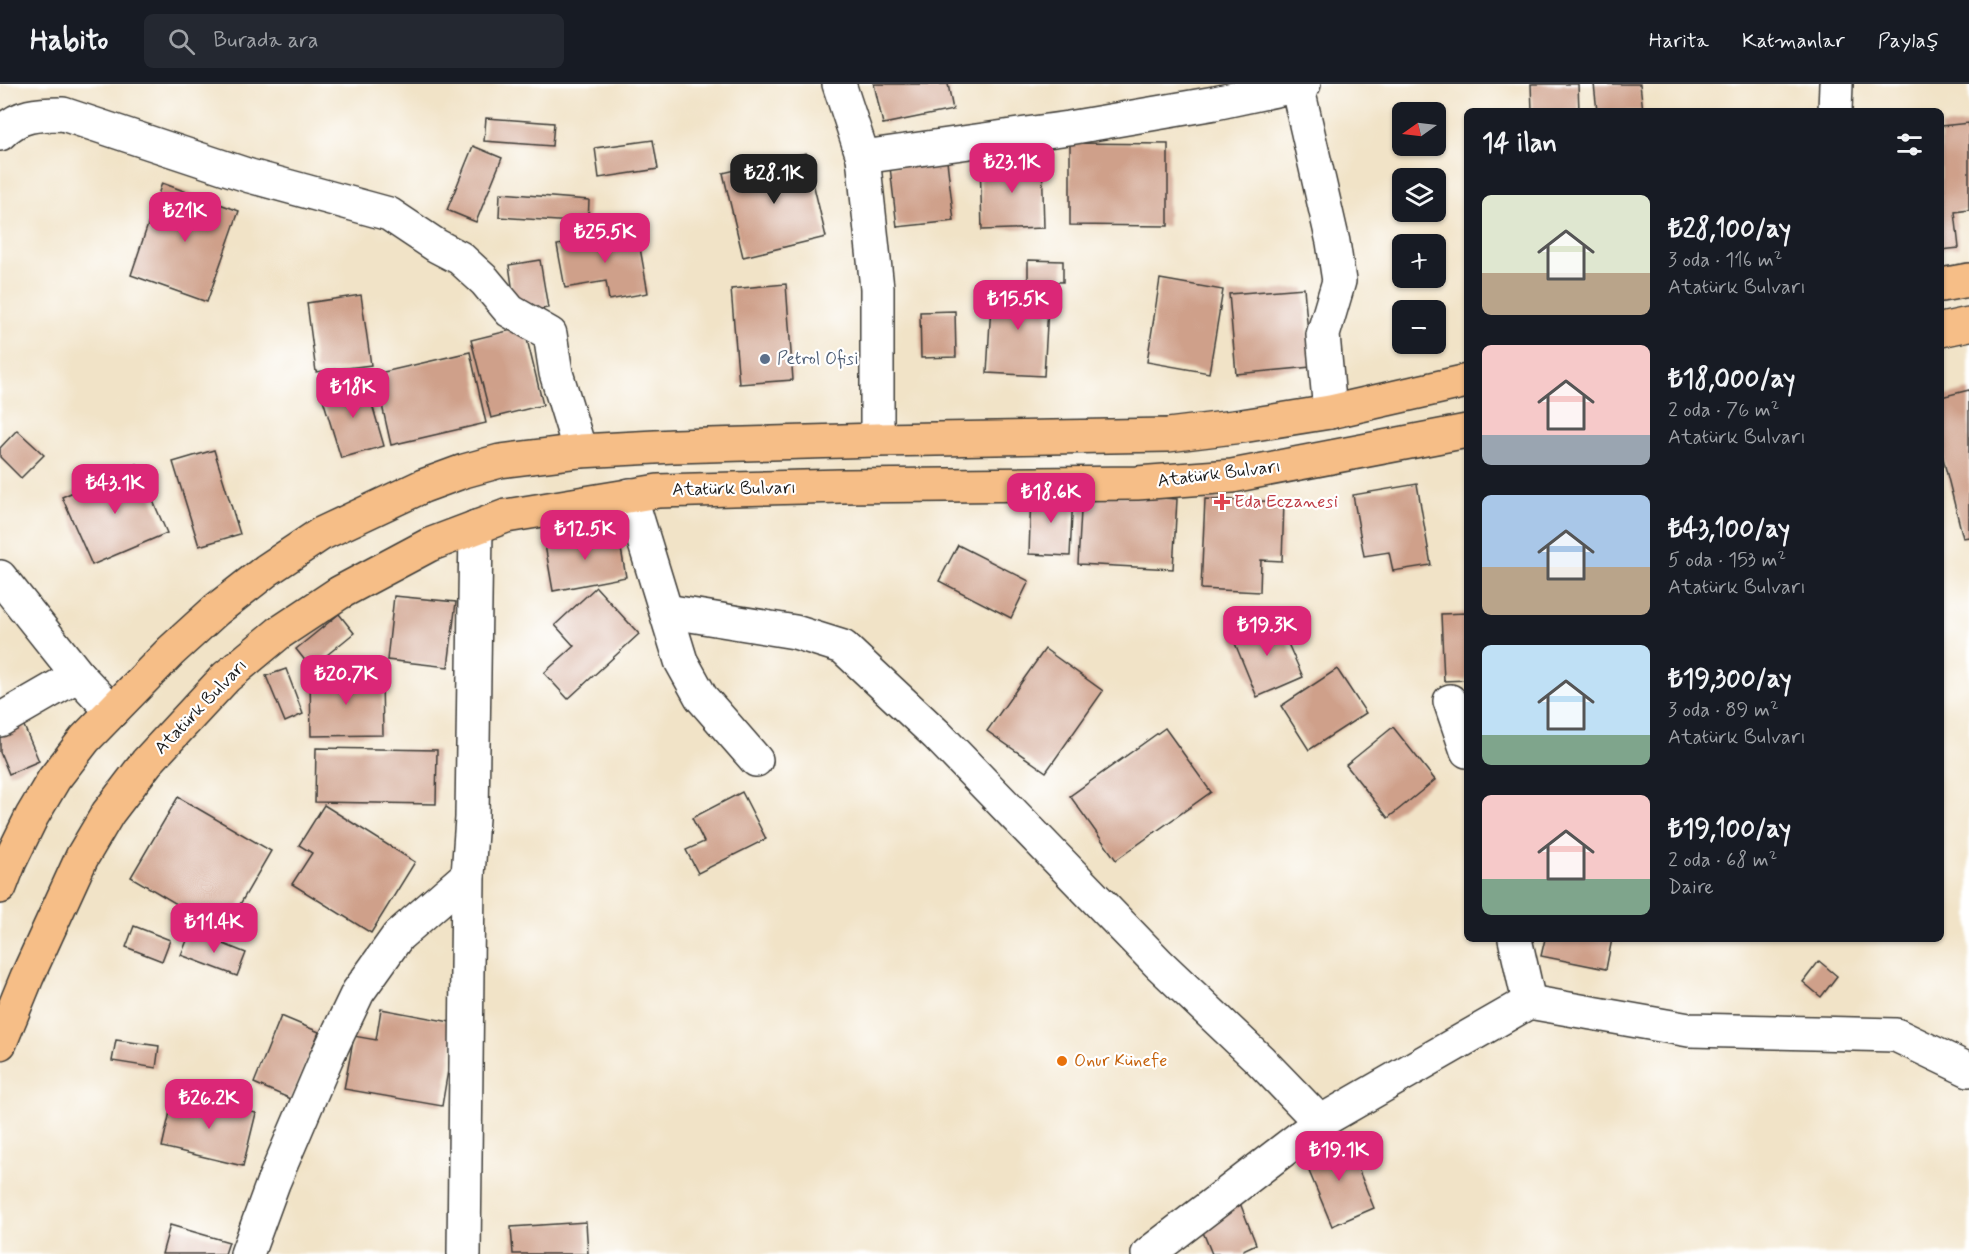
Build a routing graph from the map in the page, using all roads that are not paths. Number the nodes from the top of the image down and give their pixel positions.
1 (839, 84) edge
2 (1836, 84) edge
3 (1301, 85) edge
4 (1835, 108) edge
5 (0, 134) edge
6 (863, 158) junction
7 (1969, 324) edge
8 (1944, 329) edge
9 (1464, 382) edge
10 (1330, 412) junction
11 (1464, 432) edge
12 (877, 440) junction
13 (840, 442) junction
14 (580, 451) junction
15 (842, 486) junction
16 (630, 495) junction
17 (476, 527) junction
18 (0, 577) edge
19 (666, 611) junction
20 (78, 675) junction
21 (1450, 701) dead end
22 (112, 711) junction
23 (0, 720) edge
24 (1464, 742) edge
25 (756, 760) dead end
26 (468, 875) junction
27 (0, 887) edge
28 (1516, 942) edge
29 (1529, 1002) junction
30 (0, 1043) edge
31 (1969, 1070) edge
32 (1320, 1122) junction
33 (247, 1254) edge
34 (464, 1254) edge
35 (1148, 1254) edge

1 - 6 street
2 - 4 street
3 - 6 street
3 - 10 street
5 - 14 street
6 - 12 street
7 - 8 highway
9 - 10 highway
10 - 12 highway
11 - 15 highway, Atatürk Bulvarı
12 - 13 highway
13 - 14 highway
13 - 15 highway
14 - 22 highway
15 - 16 highway, Atatürk Bulvarı
16 - 17 highway, Atatürk Bulvarı
16 - 19 street
17 - 26 street
17 - 30 highway, Atatürk Bulvarı
18 - 20 street
19 - 25 street
19 - 32 street
20 - 22 street
20 - 23 street
21 - 24 street
22 - 27 highway
26 - 33 street
26 - 34 street
28 - 29 street
29 - 31 street
29 - 32 street
32 - 35 street

